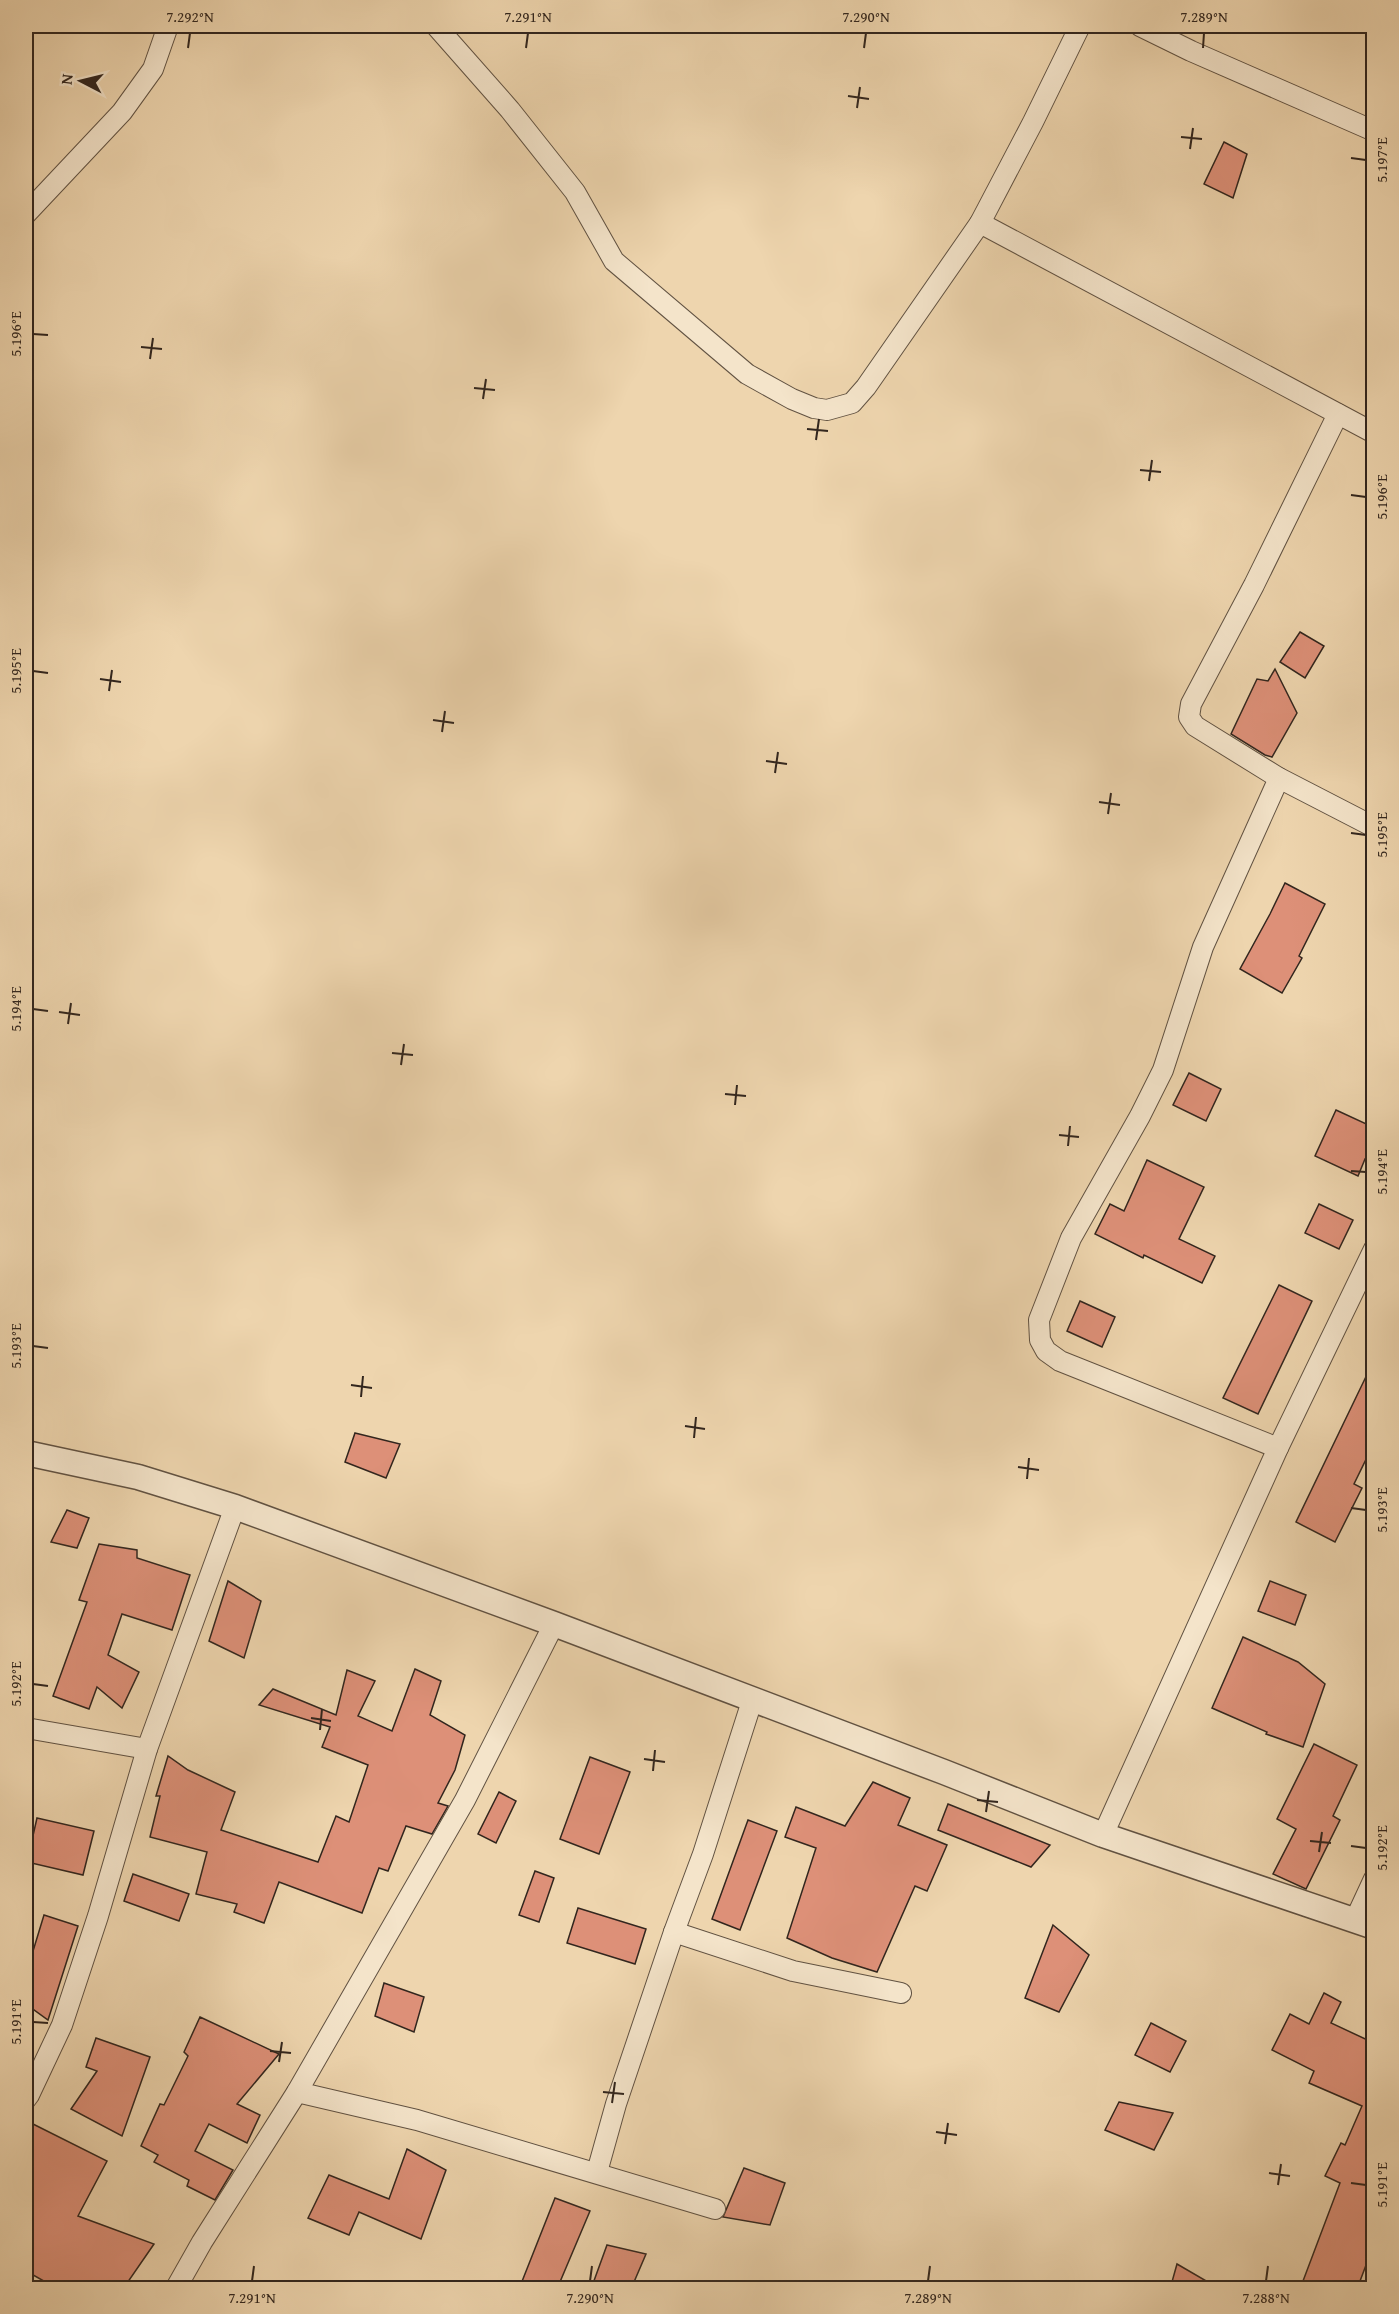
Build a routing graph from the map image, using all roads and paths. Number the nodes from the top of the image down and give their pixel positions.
1 (168, 26) edge
2 (436, 26) edge
3 (1080, 26) edge
4 (1140, 26) edge
5 (1374, 131) edge
6 (26, 214) edge
7 (980, 223) junction
8 (1338, 414) junction
9 (1374, 433) edge
10 (1279, 778) junction
11 (1374, 827) edge
12 (1374, 1249) edge
13 (1278, 1448) junction
14 (26, 1453) edge
15 (234, 1507) junction
16 (554, 1624) junction
17 (752, 1701) junction
18 (26, 1728) edge
19 (147, 1749) junction
20 (1103, 1835) junction
21 (1374, 1879) edge
22 (1364, 1923) edge
23 (674, 1932) junction
24 (901, 1993) dead end
25 (297, 2092) junction
26 (26, 2099) edge
27 (597, 2172) junction
28 (715, 2209) dead end
29 (176, 2289) edge

1 - 6 street
2 - 7 street
3 - 7 street
4 - 5 street
7 - 8 street
8 - 9 street
8 - 10 street
10 - 11 street
10 - 13 street
12 - 13 street
13 - 20 street
14 - 15 street
15 - 16 street
15 - 19 street
16 - 17 street
16 - 25 street
17 - 20 street
17 - 23 street
18 - 19 street
19 - 26 street
20 - 22 street
21 - 22 street
23 - 24 street
23 - 27 street
25 - 27 street
25 - 29 street
27 - 28 street

